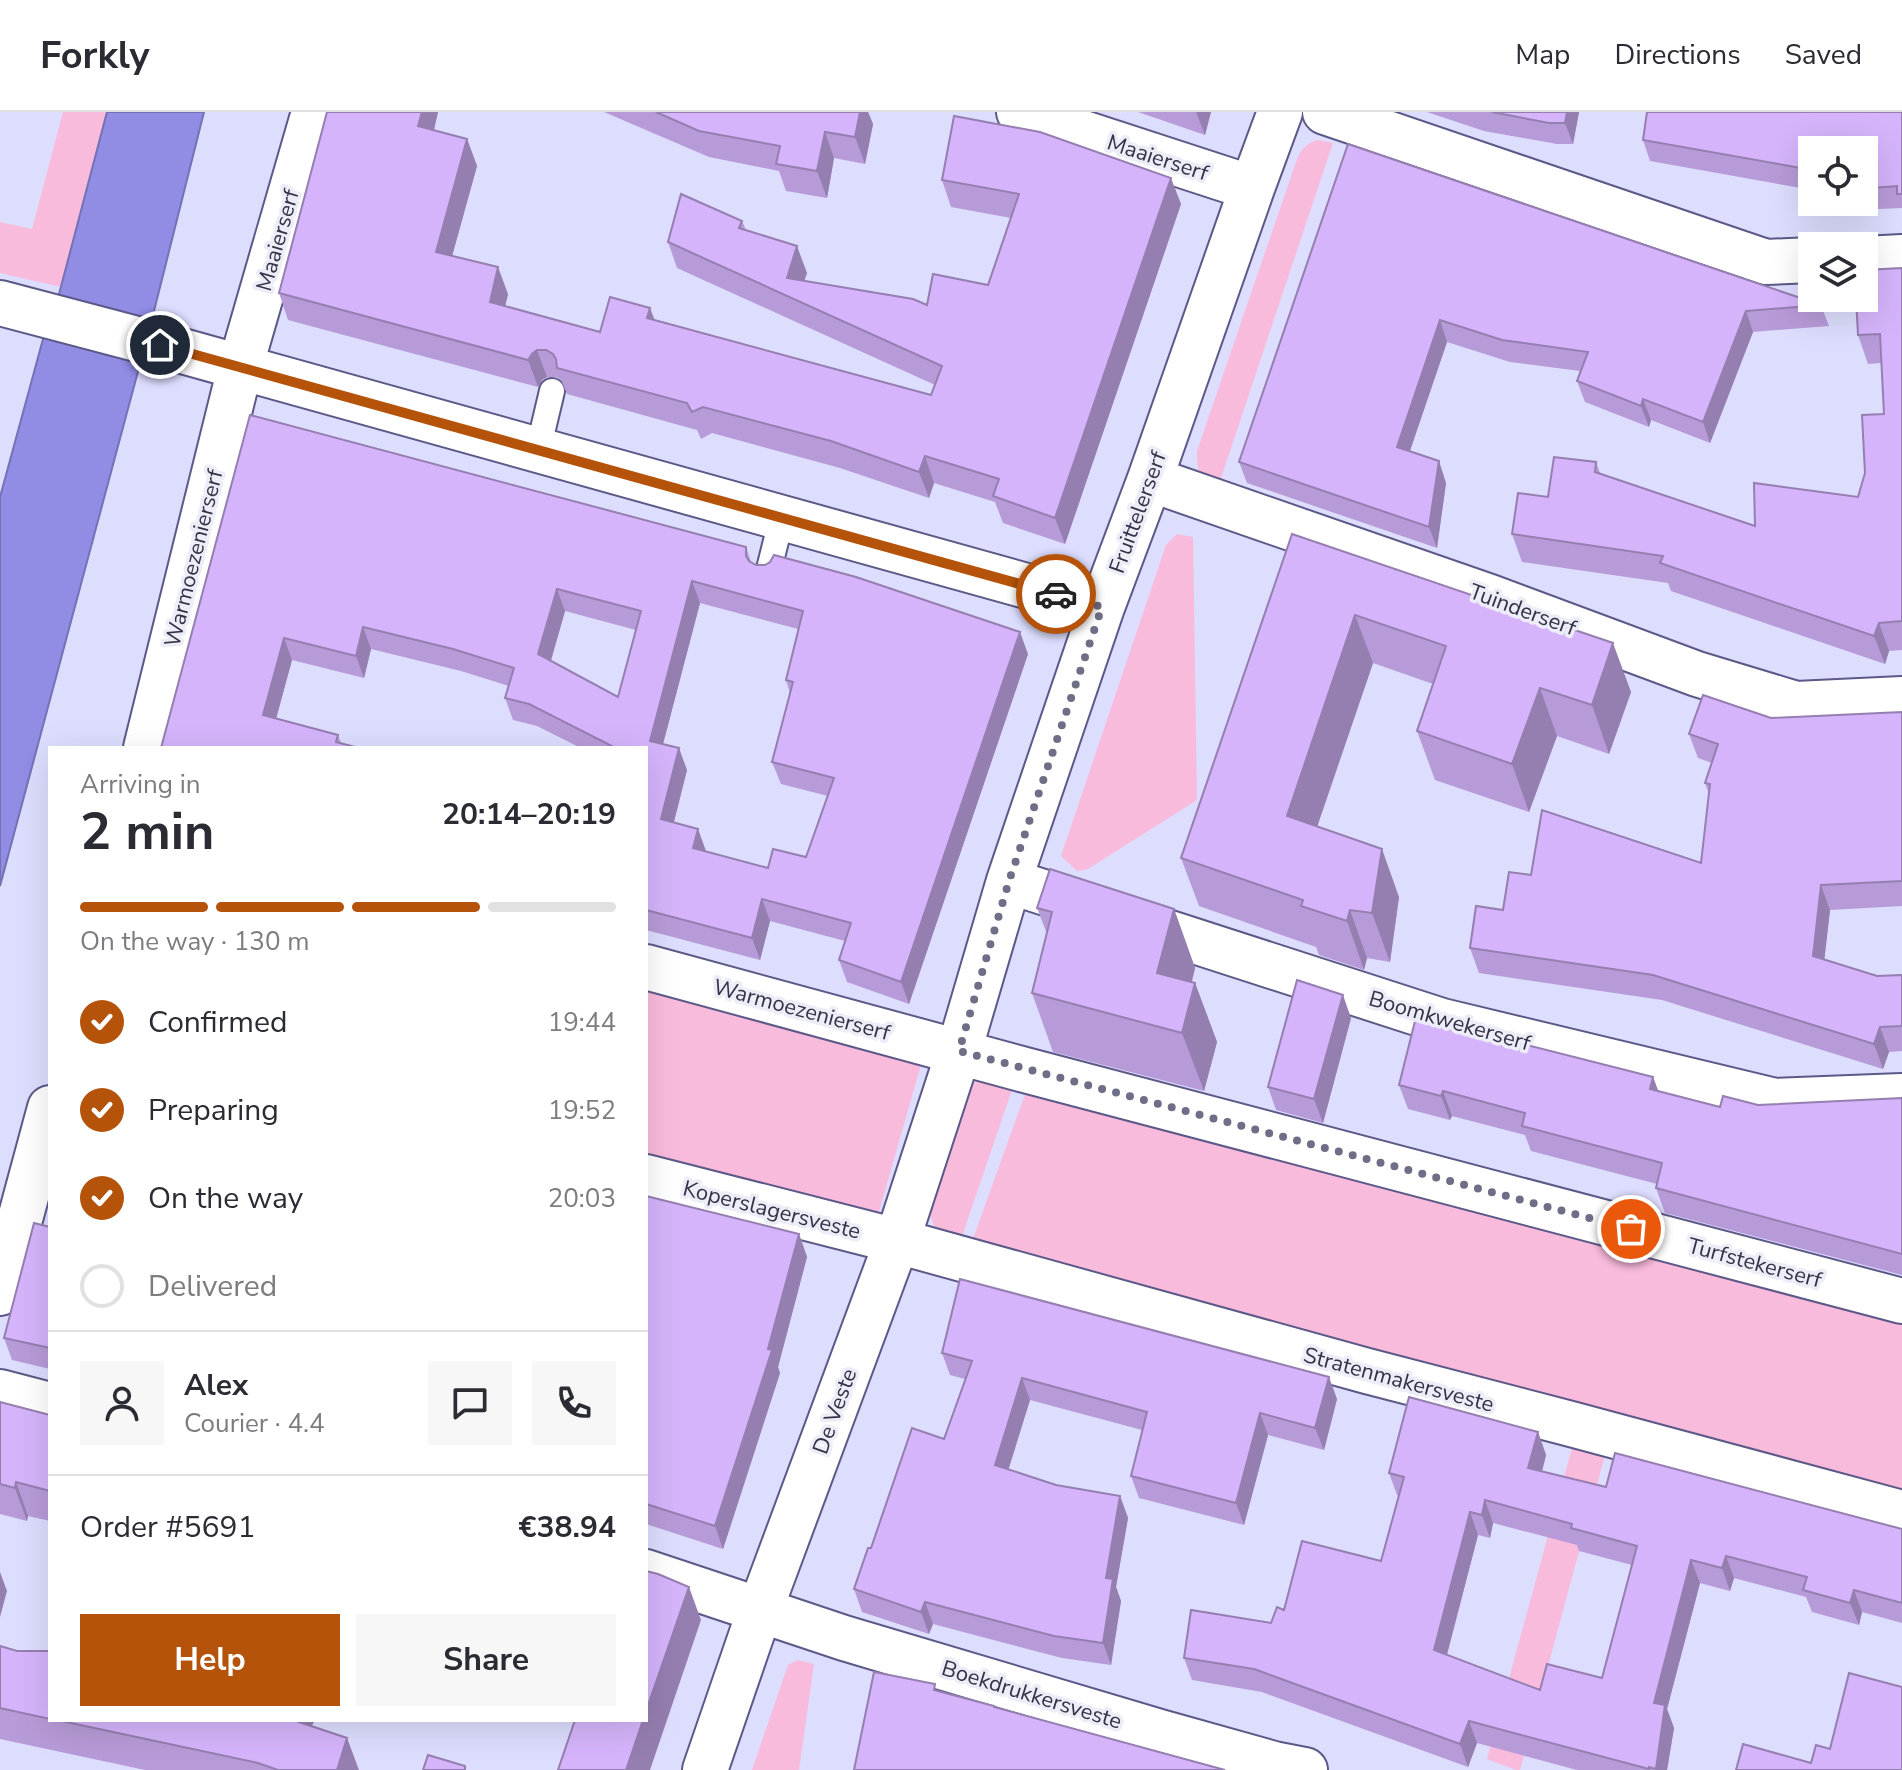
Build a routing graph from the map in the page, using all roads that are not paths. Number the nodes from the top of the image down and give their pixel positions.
1 (314, 112) edge
2 (1019, 112) edge
3 (1280, 112) edge
4 (1325, 112) edge
5 (1252, 188) junction
6 (1902, 257) edge
7 (1878, 258) edge
8 (1798, 261) edge
9 (15, 307) edge
10 (240, 368) junction
11 (552, 391) dead end
12 (538, 450) junction
13 (1150, 479) junction
14 (782, 517) junction
15 (768, 573) edge
16 (1102, 607) junction
17 (1902, 699) edge
18 (146, 746) edge
19 (1009, 881) junction
20 (648, 968) edge
21 (959, 1051) junction
22 (1902, 1096) edge
23 (48, 1115) edge
24 (648, 1178) edge
25 (897, 1241) junction
26 (0, 1293) edge
27 (1902, 1301) edge
28 (0, 1392) edge
29 (48, 1404) edge
30 (1902, 1513) edge
31 (648, 1573) edge
32 (760, 1610) junction
33 (705, 1770) edge
34 (1305, 1770) edge

1 - 10 street, Maaierserf
2 - 5 street, Maaierserf
3 - 5 street, Fruittelerserf
4 - 8 street
5 - 13 street, Fruittelerserf
6 - 7 street
9 - 10 street
10 - 12 street
10 - 18 street, Warmoezenierserf
11 - 12 lane
12 - 14 street
13 - 16 street, Fruittelerserf
13 - 17 street, Tuinderserf
14 - 15 lane
14 - 16 street
16 - 19 street, Fruittelerserf
19 - 21 street, Fruittelerserf
19 - 22 street, Boomkwekerserf
20 - 21 street, Warmoezenierserf
21 - 25 street, De Veste
21 - 27 street, Turfstekerserf
23 - 26 street
24 - 25 street, Koperslagersveste
25 - 30 street, Stratenmakersveste
25 - 32 street, De Veste
28 - 29 street
31 - 32 street, Boekdrukkersveste
32 - 33 street, De Veste
32 - 34 street, Boekdrukkersveste

